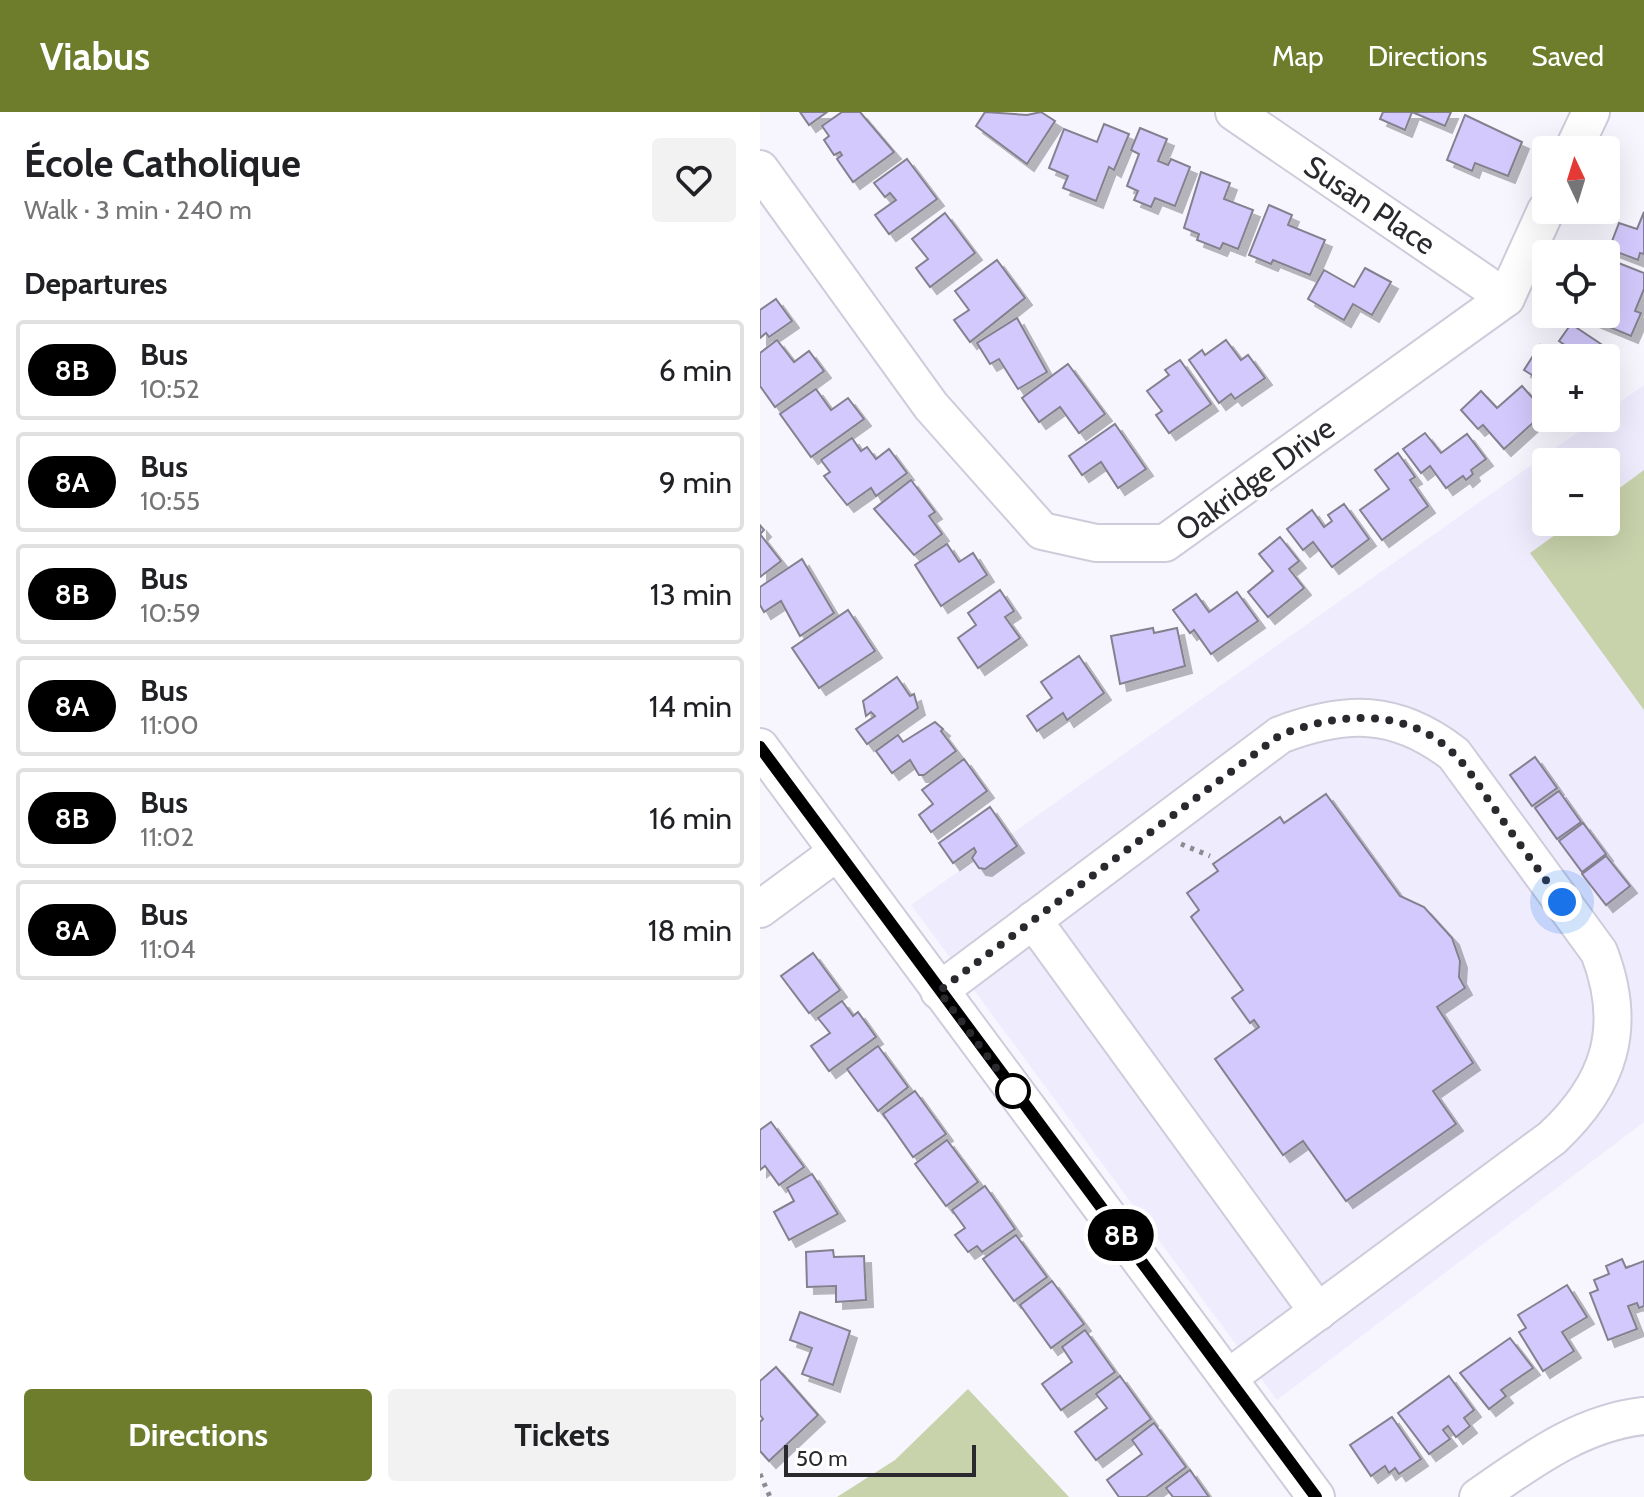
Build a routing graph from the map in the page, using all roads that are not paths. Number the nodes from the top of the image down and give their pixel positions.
1 (1234, 112) edge
2 (1591, 112) edge
3 (1580, 136) edge
4 (760, 169) edge
5 (1540, 224) edge
6 (1506, 298) junction
7 (760, 747) edge
8 (836, 853) junction
9 (760, 909) edge
10 (1033, 920) junction
11 (939, 991) junction
12 (1318, 1312) junction
13 (1228, 1378) junction
14 (1644, 1416) edge
15 (1316, 1497) edge
16 (1478, 1497) edge

1 - 6 street, Susan Place
2 - 3 street
4 - 6 street, Oakridge Drive
5 - 6 street, Oakridge Drive
7 - 8 street
8 - 9 street
8 - 11 street
10 - 11 street
10 - 12 street
10 - 12 street
11 - 13 street
12 - 13 street
13 - 15 street
14 - 16 street

